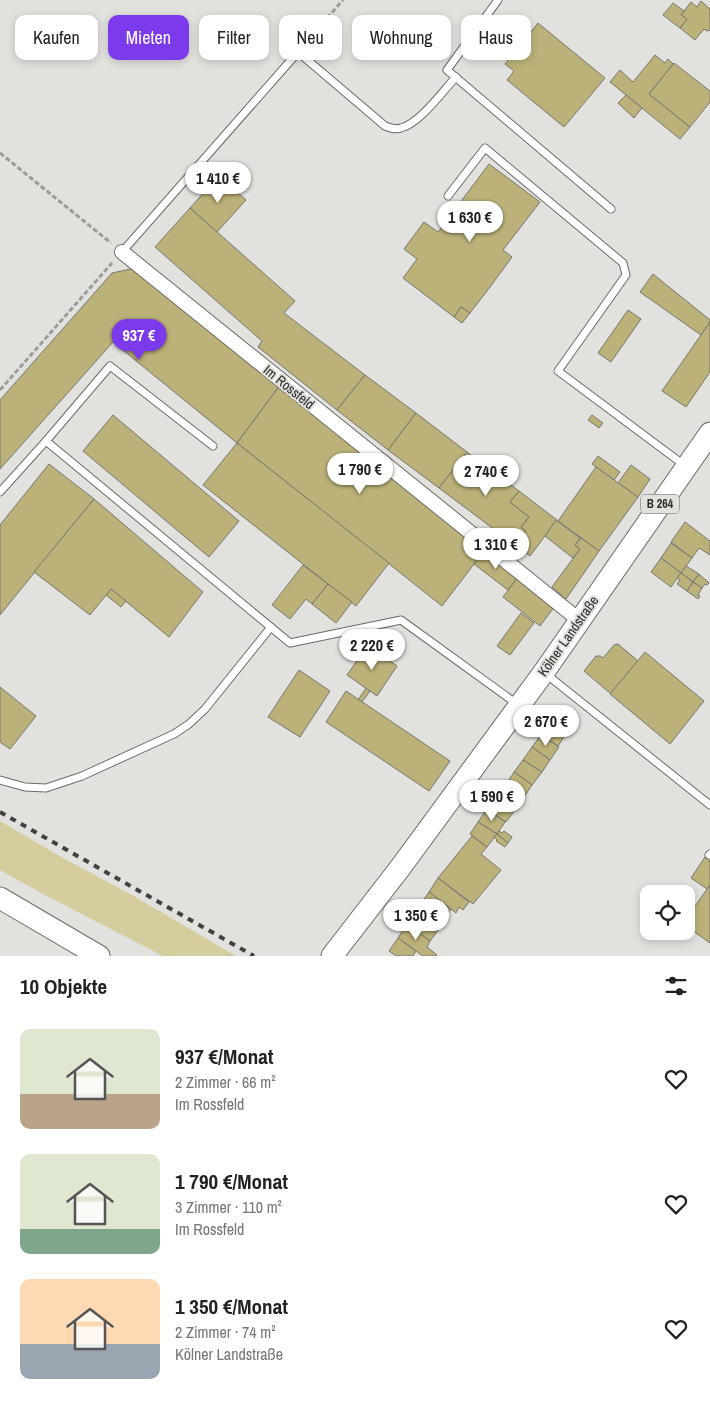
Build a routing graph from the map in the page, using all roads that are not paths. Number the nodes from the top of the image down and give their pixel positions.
1 (498, 0) edge
2 (291, 60) edge
3 (308, 60) edge
4 (456, 77) junction
5 (448, 196) dead end
6 (611, 209) dead end
7 (122, 252) joint
8 (710, 433) edge
9 (46, 441) junction
10 (213, 446) dead end
11 (686, 467) junction
12 (0, 492) edge
13 (579, 620) junction
14 (271, 627) junction
15 (544, 672) junction
16 (519, 706) junction
17 (0, 780) edge
18 (710, 805) edge
19 (0, 898) edge
20 (99, 956) edge
21 (332, 956) edge

1 - 4 lane
2 - 7 lane
3 - 4 lane
4 - 6 lane
5 - 11 lane
7 - 13 street, Im Rossfeld
8 - 11 main road, Kölner Landstraße / B 264
9 - 10 lane
9 - 12 lane
9 - 14 lane
11 - 13 main road, Kölner Landstraße / B 264
13 - 15 main road, Kölner Landstraße / B 264
14 - 16 lane
14 - 17 lane
15 - 16 main road, Kölner Landstraße / B 264
15 - 18 lane
16 - 21 main road, Kölner Landstraße / B 264
19 - 20 main road

